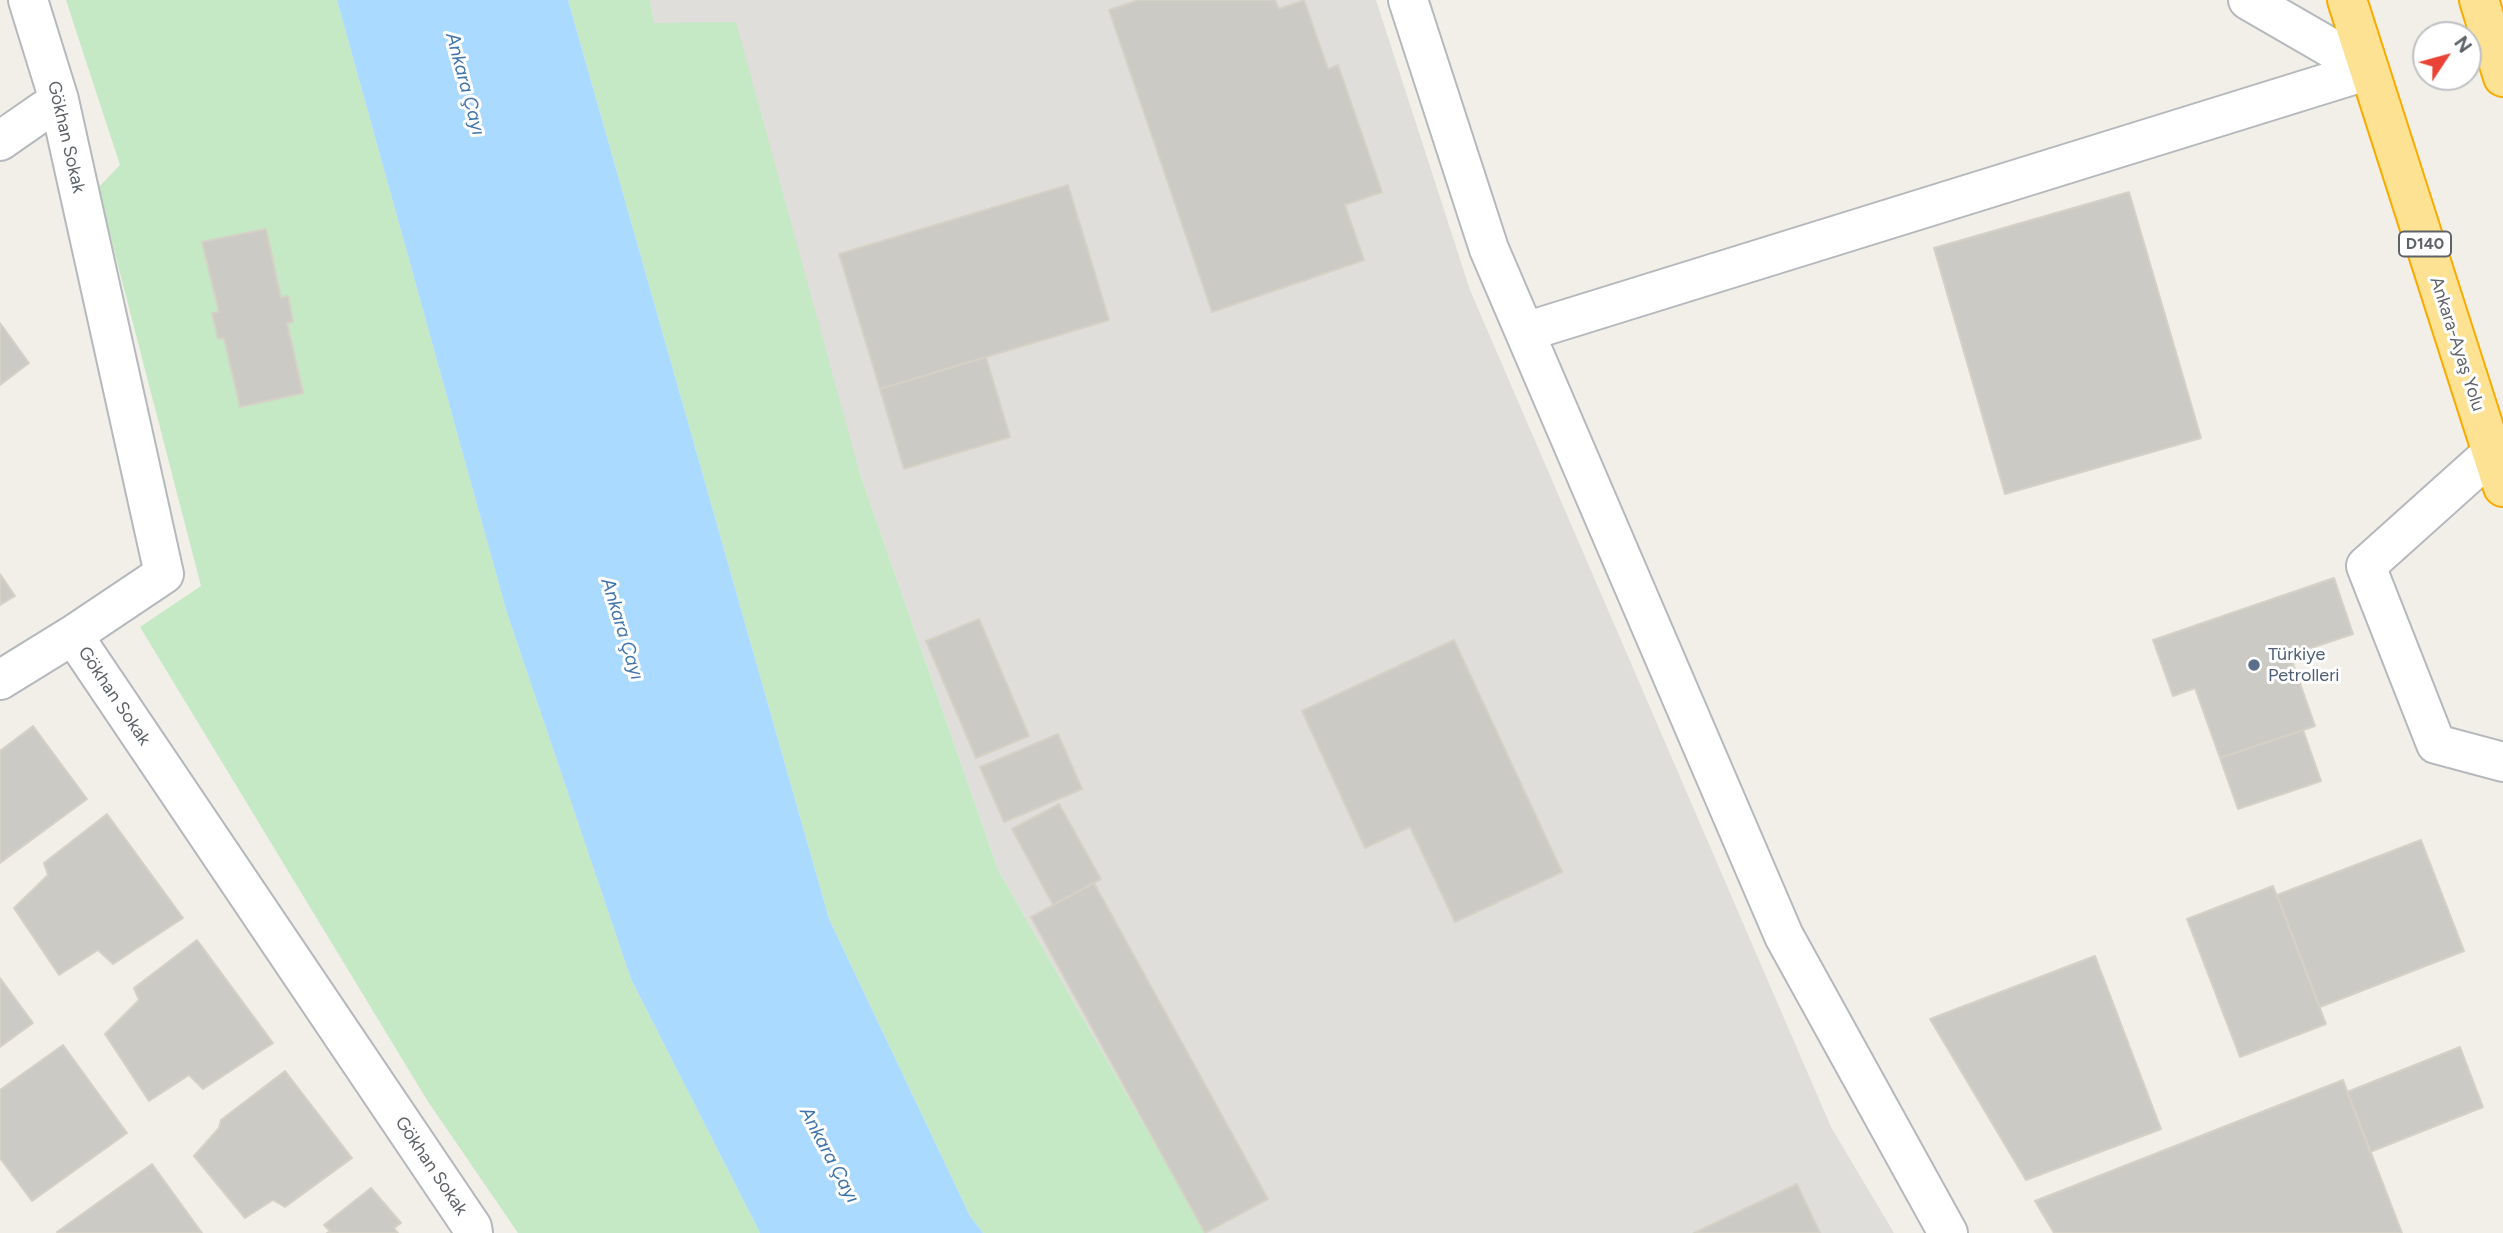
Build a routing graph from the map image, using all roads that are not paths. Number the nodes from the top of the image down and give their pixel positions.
1 (28, 0) edge
2 (1408, 0) edge
3 (2248, 0) edge
4 (2347, 0) edge
5 (2486, 11) edge
6 (2369, 70) junction
7 (2503, 77) edge
8 (59, 100) junction
9 (0, 141) edge
10 (1525, 332) junction
11 (2498, 470) edge
12 (73, 635) junction
13 (0, 680) edge
14 (2503, 762) edge
15 (473, 1233) edge
16 (1948, 1233) edge

1 - 8 street, Gökhan Sokak
2 - 10 street
3 - 6 street
4 - 6 highway, Ankara-Ayaş Yolu / D140
5 - 7 highway
6 - 10 street
6 - 11 highway, Ankara-Ayaş Yolu / D140
8 - 9 street
8 - 12 street, Gökhan Sokak
10 - 16 street
11 - 14 street
12 - 13 street
12 - 15 street, Gökhan Sokak

